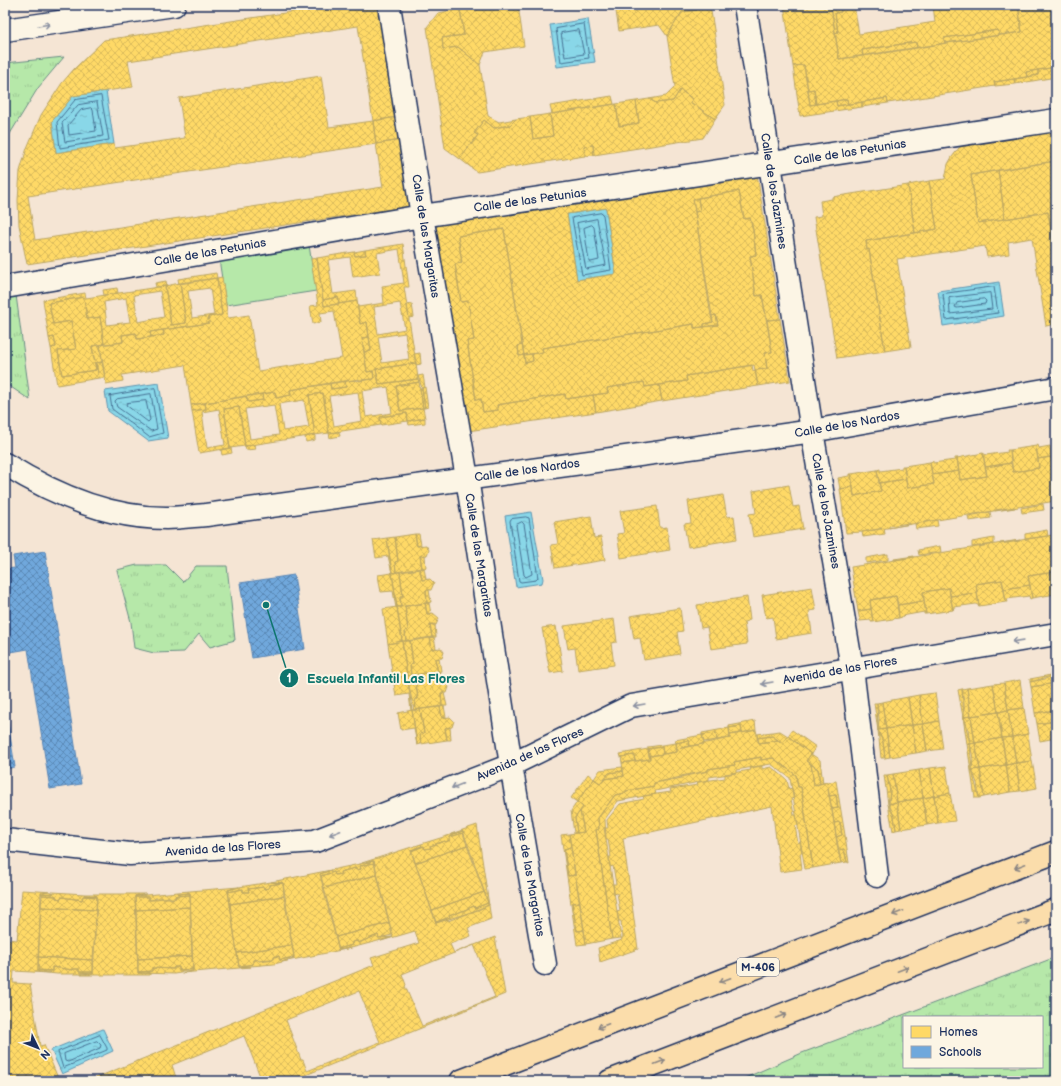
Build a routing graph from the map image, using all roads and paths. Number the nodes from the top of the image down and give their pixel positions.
1 (174, 5) edge
2 (389, 5) edge
3 (745, 5) edge
4 (5, 30) edge
5 (1056, 120) edge
6 (770, 164) junction
7 (422, 216) junction
8 (5, 287) edge
9 (1056, 388) edge
10 (812, 431) junction
11 (5, 464) edge
12 (467, 478) junction
13 (1056, 634) edge
14 (852, 668) junction
15 (511, 765) junction
16 (5, 840) edge
17 (1056, 852) edge
18 (877, 876) dead end
19 (1056, 910) edge
20 (545, 964) dead end
21 (461, 1081) edge
22 (610, 1081) edge

4 -> 1 street
2 - 7 street, Calle de las Margaritas
3 - 6 street, Calle de los Jazmines
5 - 6 street, Calle de las Petunias
6 - 7 street, Calle de las Petunias
6 - 10 street, Calle de los Jazmines
7 - 8 street, Calle de las Petunias
7 - 12 street, Calle de las Margaritas
9 - 10 street, Calle de los Nardos
10 - 12 street, Calle de los Nardos
10 - 14 street, Calle de los Jazmines
11 - 12 street, Calle de los Nardos
12 - 15 street, Calle de las Margaritas
13 -> 14 street, Avenida de las Flores
14 -> 15 street, Avenida de las Flores
14 - 18 street, Calle de los Jazmines
15 -> 16 street, Avenida de las Flores
15 - 20 street, Calle de las Margaritas
17 -> 21 highway, M-406
22 -> 19 highway

